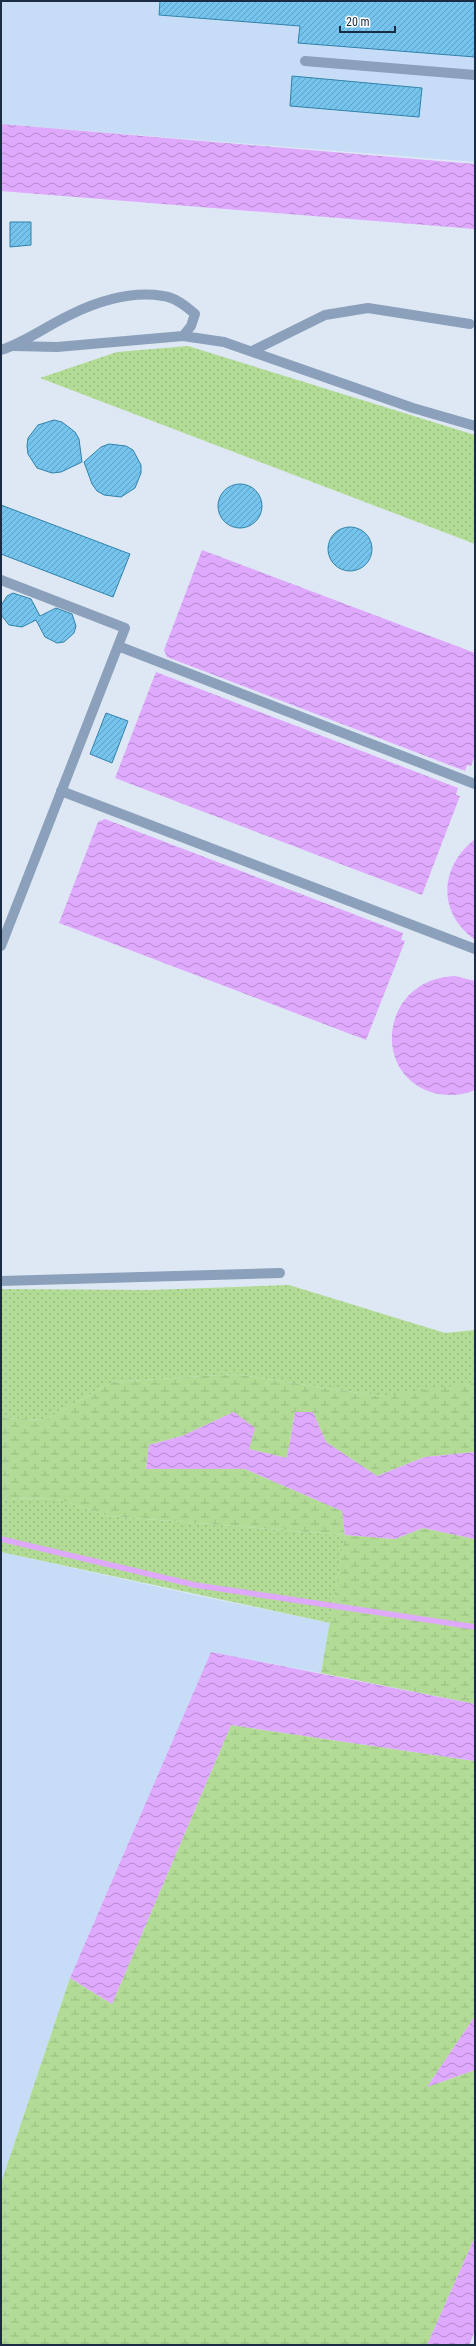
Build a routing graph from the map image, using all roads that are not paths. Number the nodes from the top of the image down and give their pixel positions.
1 (305, 61) dead end
2 (475, 75) edge
3 (470, 324) dead end
4 (183, 336) junction
5 (14, 346) junction
6 (1, 350) edge
7 (252, 351) junction
8 (475, 426) edge
9 (1, 580) edge
10 (118, 646) junction
11 (475, 784) edge
12 (61, 791) junction
13 (2, 941) edge
14 (475, 949) edge
15 (280, 1273) dead end
16 (1, 1281) edge

1 - 2 lane
3 - 7 lane
4 - 5 lane
4 - 5 lane
4 - 7 lane
5 - 6 lane
7 - 8 lane
9 - 10 lane
10 - 11 lane
10 - 12 lane
12 - 13 lane
12 - 14 lane
15 - 16 lane

